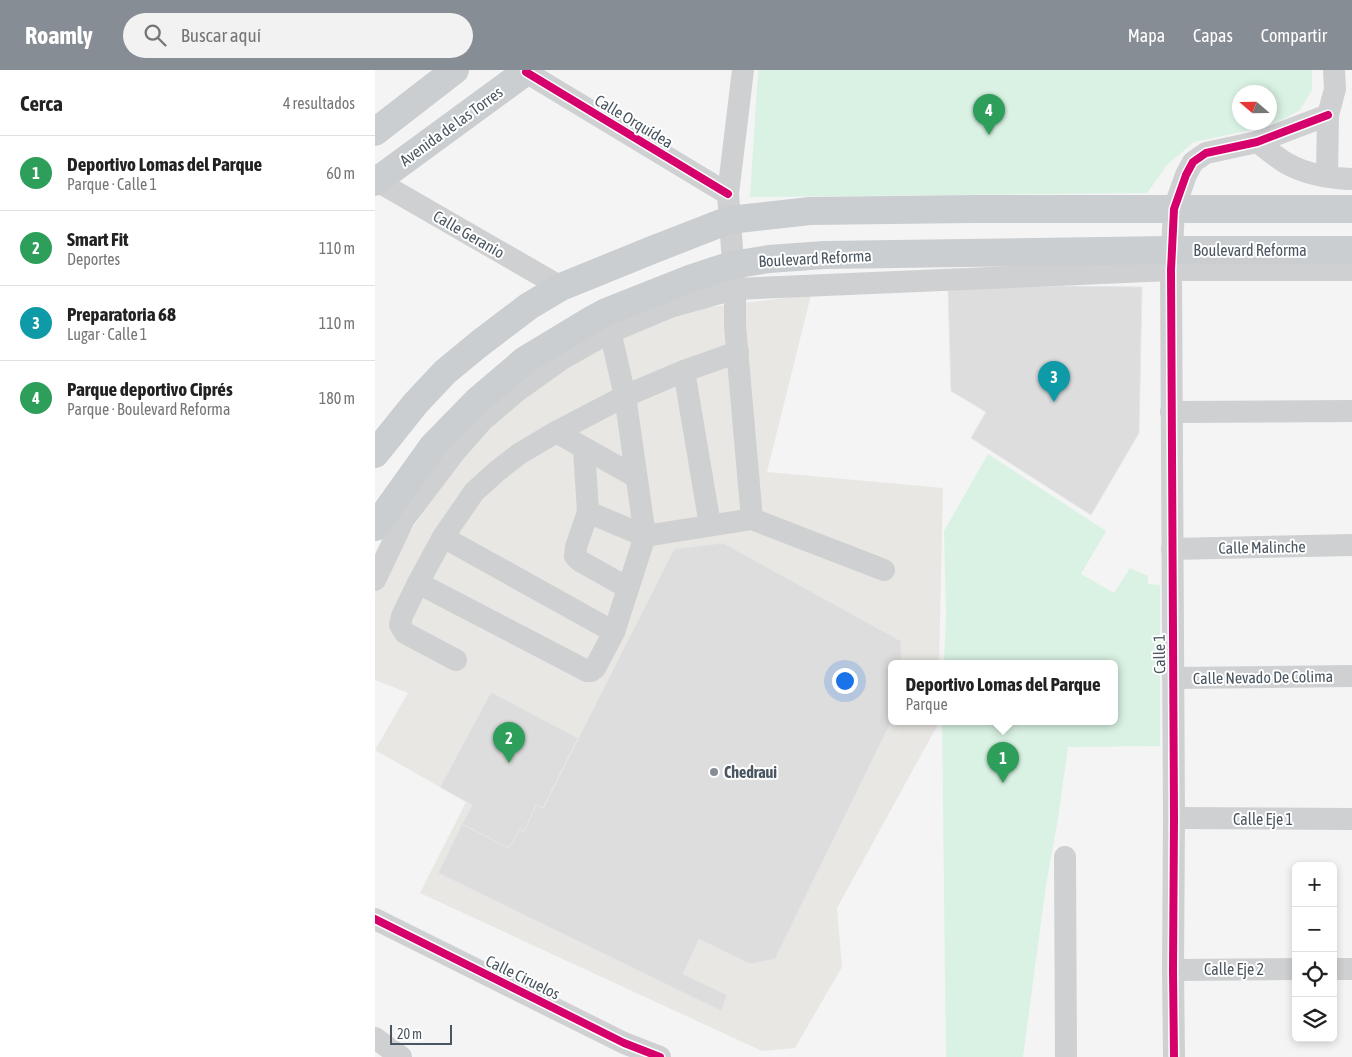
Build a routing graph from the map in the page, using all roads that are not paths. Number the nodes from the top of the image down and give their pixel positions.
1 (455, 70) edge
2 (743, 70) edge
3 (1334, 70) edge
4 (527, 71) edge
5 (1328, 116) junction
6 (375, 132) edge
7 (1257, 142) junction
8 (1327, 176) junction
9 (1352, 179) edge
10 (376, 182) edge
11 (729, 207) junction
12 (1173, 209) junction
13 (1352, 209) edge
14 (1352, 250) edge
15 (1171, 260) junction
16 (1352, 270) edge
17 (733, 277) junction
18 (561, 287) junction
19 (608, 322) junction
20 (738, 352) junction
21 (684, 371) junction
22 (625, 396) junction
23 (1352, 411) edge
24 (1171, 412) junction
25 (556, 432) junction
26 (584, 448) junction
27 (375, 454) edge
28 (636, 477) junction
29 (588, 512) junction
30 (751, 519) junction
31 (711, 526) junction
32 (375, 527) edge
33 (645, 536) junction
34 (443, 537) junction
35 (1352, 545) edge
36 (1172, 549) junction
37 (884, 570) dead end
38 (375, 580) edge
39 (418, 583) junction
40 (628, 588) junction
41 (614, 632) junction
42 (456, 660) dead end
43 (1352, 676) edge
44 (1173, 678) junction
45 (1174, 818) junction
46 (1352, 819) edge
47 (1065, 857) dead end
48 (375, 920) edge
49 (1292, 969) edge
50 (1337, 969) edge
51 (1352, 969) edge
52 (1173, 970) junction
53 (375, 1038) edge
54 (621, 1050) edge
55 (401, 1057) edge
56 (659, 1057) edge
57 (1067, 1057) edge
58 (1174, 1057) edge

1 - 6 main road
2 - 11 street
3 - 5 street
4 - 10 main road, Avenida de las Torres
4 - 11 street, Calle Orquídea
5 - 7 street, Calle 1
5 - 8 street
7 - 8 street
7 - 12 street, Calle 1
8 - 9 street
10 - 18 street, Calle Geranio
11 - 12 main road
11 - 17 street
11 - 18 main road
12 - 13 main road
12 - 15 street, Calle 1
14 - 15 main road, Boulevard Reforma
15 - 16 street
15 - 17 main road, Boulevard Reforma
15 - 24 street, Calle 1
17 - 19 main road, Boulevard Reforma
17 - 20 street
18 - 27 main road
19 - 22 street
19 - 32 main road, Boulevard Reforma
19 - 38 street
20 - 21 street
20 - 30 street
21 - 22 street
21 - 31 street
22 - 25 street
22 - 28 street
23 - 24 street
24 - 36 street, Calle 1
25 - 26 street
25 - 34 street
26 - 28 street
26 - 29 street
28 - 33 street
29 - 33 street
29 - 40 street
30 - 31 street
30 - 37 street
31 - 33 street
33 - 40 street
34 - 39 street
34 - 41 street
35 - 36 street, Calle Malinche
36 - 44 street, Calle 1
39 - 41 street
39 - 42 street
40 - 41 street
43 - 44 street, Calle Nevado De Colima
44 - 45 street, Calle 1
45 - 46 street, Calle Eje 1
45 - 52 street, Calle 1
47 - 57 street
48 - 54 street, Calle Ciruelos
49 - 52 street, Calle Eje 2
50 - 51 street
52 - 58 street, Calle 1
53 - 55 street
54 - 56 street, Calle Ciruelos

